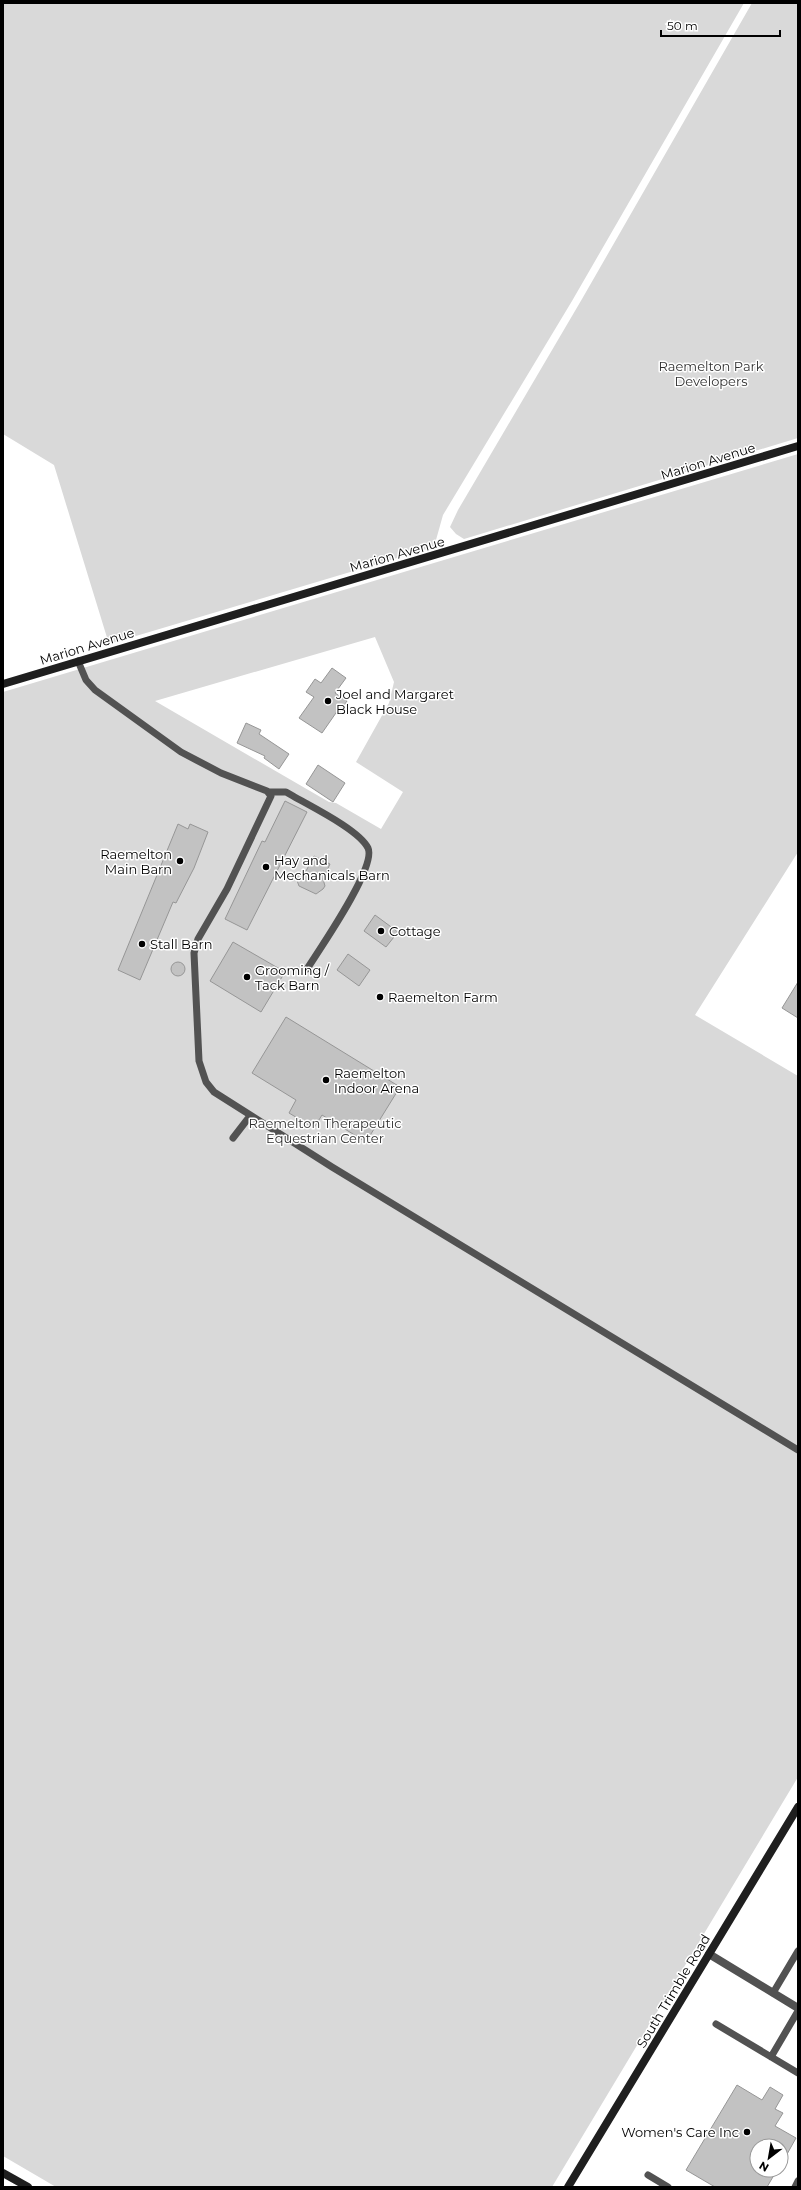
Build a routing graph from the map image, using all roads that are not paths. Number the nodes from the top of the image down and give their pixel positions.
1 (798, 446) edge
2 (78, 661) junction
3 (3, 684) edge
4 (270, 792) junction
5 (307, 969) dead end
6 (250, 1116) junction
7 (233, 1138) dead end
8 (798, 1450) edge
9 (798, 1807) edge
10 (798, 1951) edge
11 (709, 1954) junction
12 (773, 1993) junction
13 (798, 2008) edge
14 (798, 2011) edge
15 (716, 2024) dead end
16 (771, 2057) junction
17 (798, 2073) edge
18 (3, 2173) edge
19 (648, 2175) dead end
20 (798, 2182) edge
21 (28, 2187) edge
22 (569, 2187) edge
23 (668, 2187) edge
24 (795, 2187) edge

1 - 2 street, Marion Avenue
2 - 3 street, Marion Avenue
2 - 4 lane
4 - 5 lane
4 - 6 lane
6 - 7 lane
6 - 8 lane
9 - 11 street, South Trimble Road
10 - 12 lane
11 - 12 street
11 - 22 street, South Trimble Road
12 - 13 street
14 - 16 lane
15 - 16 lane
16 - 17 lane
18 - 21 street
19 - 23 lane
20 - 24 lane

